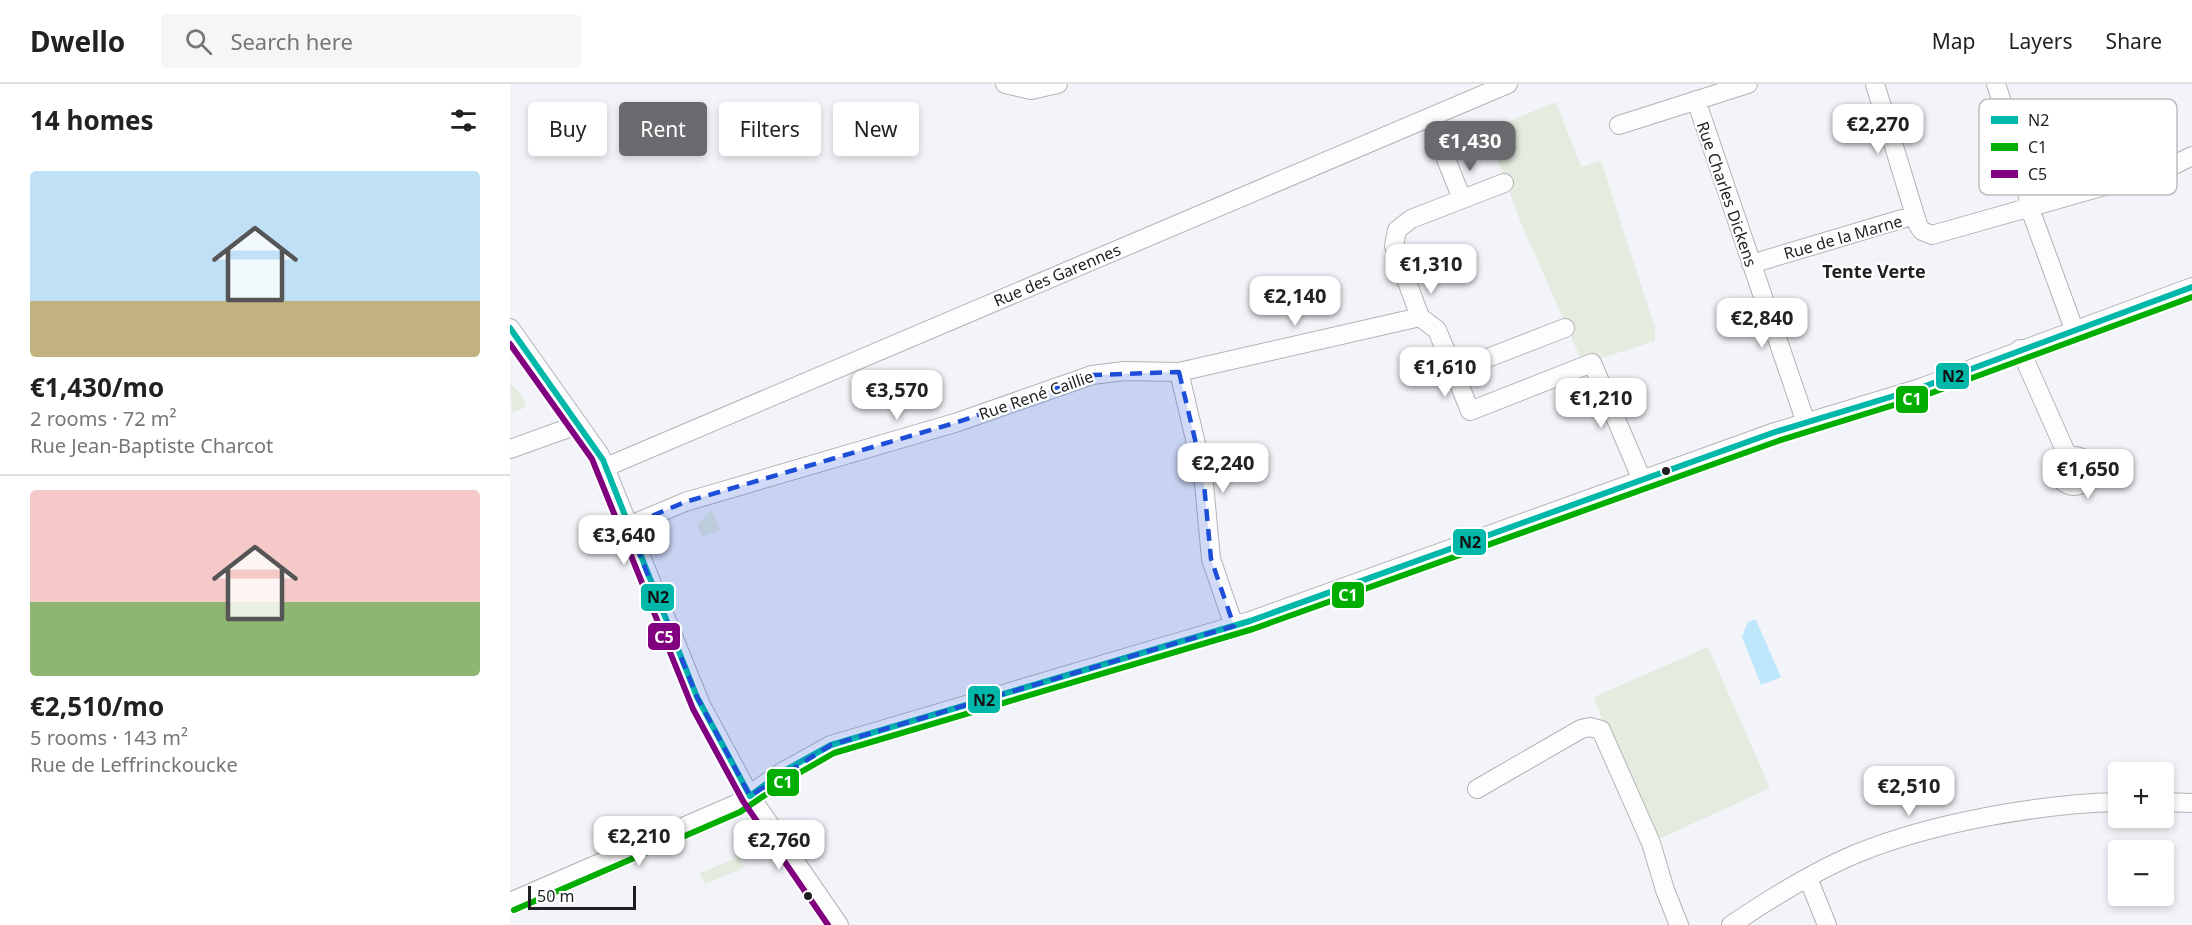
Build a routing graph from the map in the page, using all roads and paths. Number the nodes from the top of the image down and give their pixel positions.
1 (1005, 84) edge
2 (1058, 84) edge
3 (1508, 84) edge
4 (1748, 84) edge
5 (1875, 84) edge
6 (1996, 84) edge
7 (2001, 99) edge
8 (1696, 100) junction
9 (1619, 125) dead end
10 (2192, 156) edge
11 (1446, 159) dead end
12 (2177, 164) edge
13 (1504, 183) dead end
14 (2027, 195) edge
15 (2075, 195) edge
16 (1462, 199) junction
17 (2030, 208) junction
18 (1915, 216) junction
19 (1751, 264) junction
20 (2192, 287) edge
21 (1419, 317) junction
22 (510, 328) edge
23 (1564, 328) dead end
24 (2074, 329) junction
25 (2020, 349) junction
26 (1454, 371) junction
27 (1179, 372) junction
28 (1806, 423) junction
29 (578, 425) junction
30 (510, 449) edge
31 (2068, 458) dead end
32 (606, 466) junction
33 (1642, 480) junction
34 (628, 526) junction
35 (1234, 626) junction
36 (1477, 789) dead end
37 (750, 796) junction
38 (2174, 802) edge
39 (2108, 803) edge
40 (2192, 803) edge
41 (1808, 878) junction
42 (510, 902) edge
43 (838, 925) edge
44 (1679, 925) edge
45 (1731, 925) edge
46 (1827, 925) edge

1 - 2 street
3 - 32 street, Rue des Garennes
4 - 8 street
5 - 18 street
6 - 7 street
8 - 9 street
8 - 19 street, Rue Charles Dickens
10 - 12 street, Rue de la Marne
11 - 16 street
13 - 16 street
14 - 17 street
15 - 17 street, Rue de la Marne
16 - 21 street
17 - 18 street, Rue de la Marne
17 - 24 street
18 - 19 street, Rue de la Marne
19 - 28 street, Rue Charles Dickens
20 - 24 street
21 - 26 street
21 - 27 street, Rue René Caillie
22 - 29 street
23 - 26 street
24 - 25 street
25 - 28 street
25 - 31 street
26 - 33 street
27 - 34 street, Rue René Caillie
27 - 35 street
28 - 33 street
29 - 30 street
29 - 32 street
32 - 34 street
33 - 35 street
34 - 37 street
35 - 37 street
36 - 44 street
37 - 42 street
37 - 43 street
38 - 40 street
39 - 41 street
41 - 45 street
41 - 46 street

